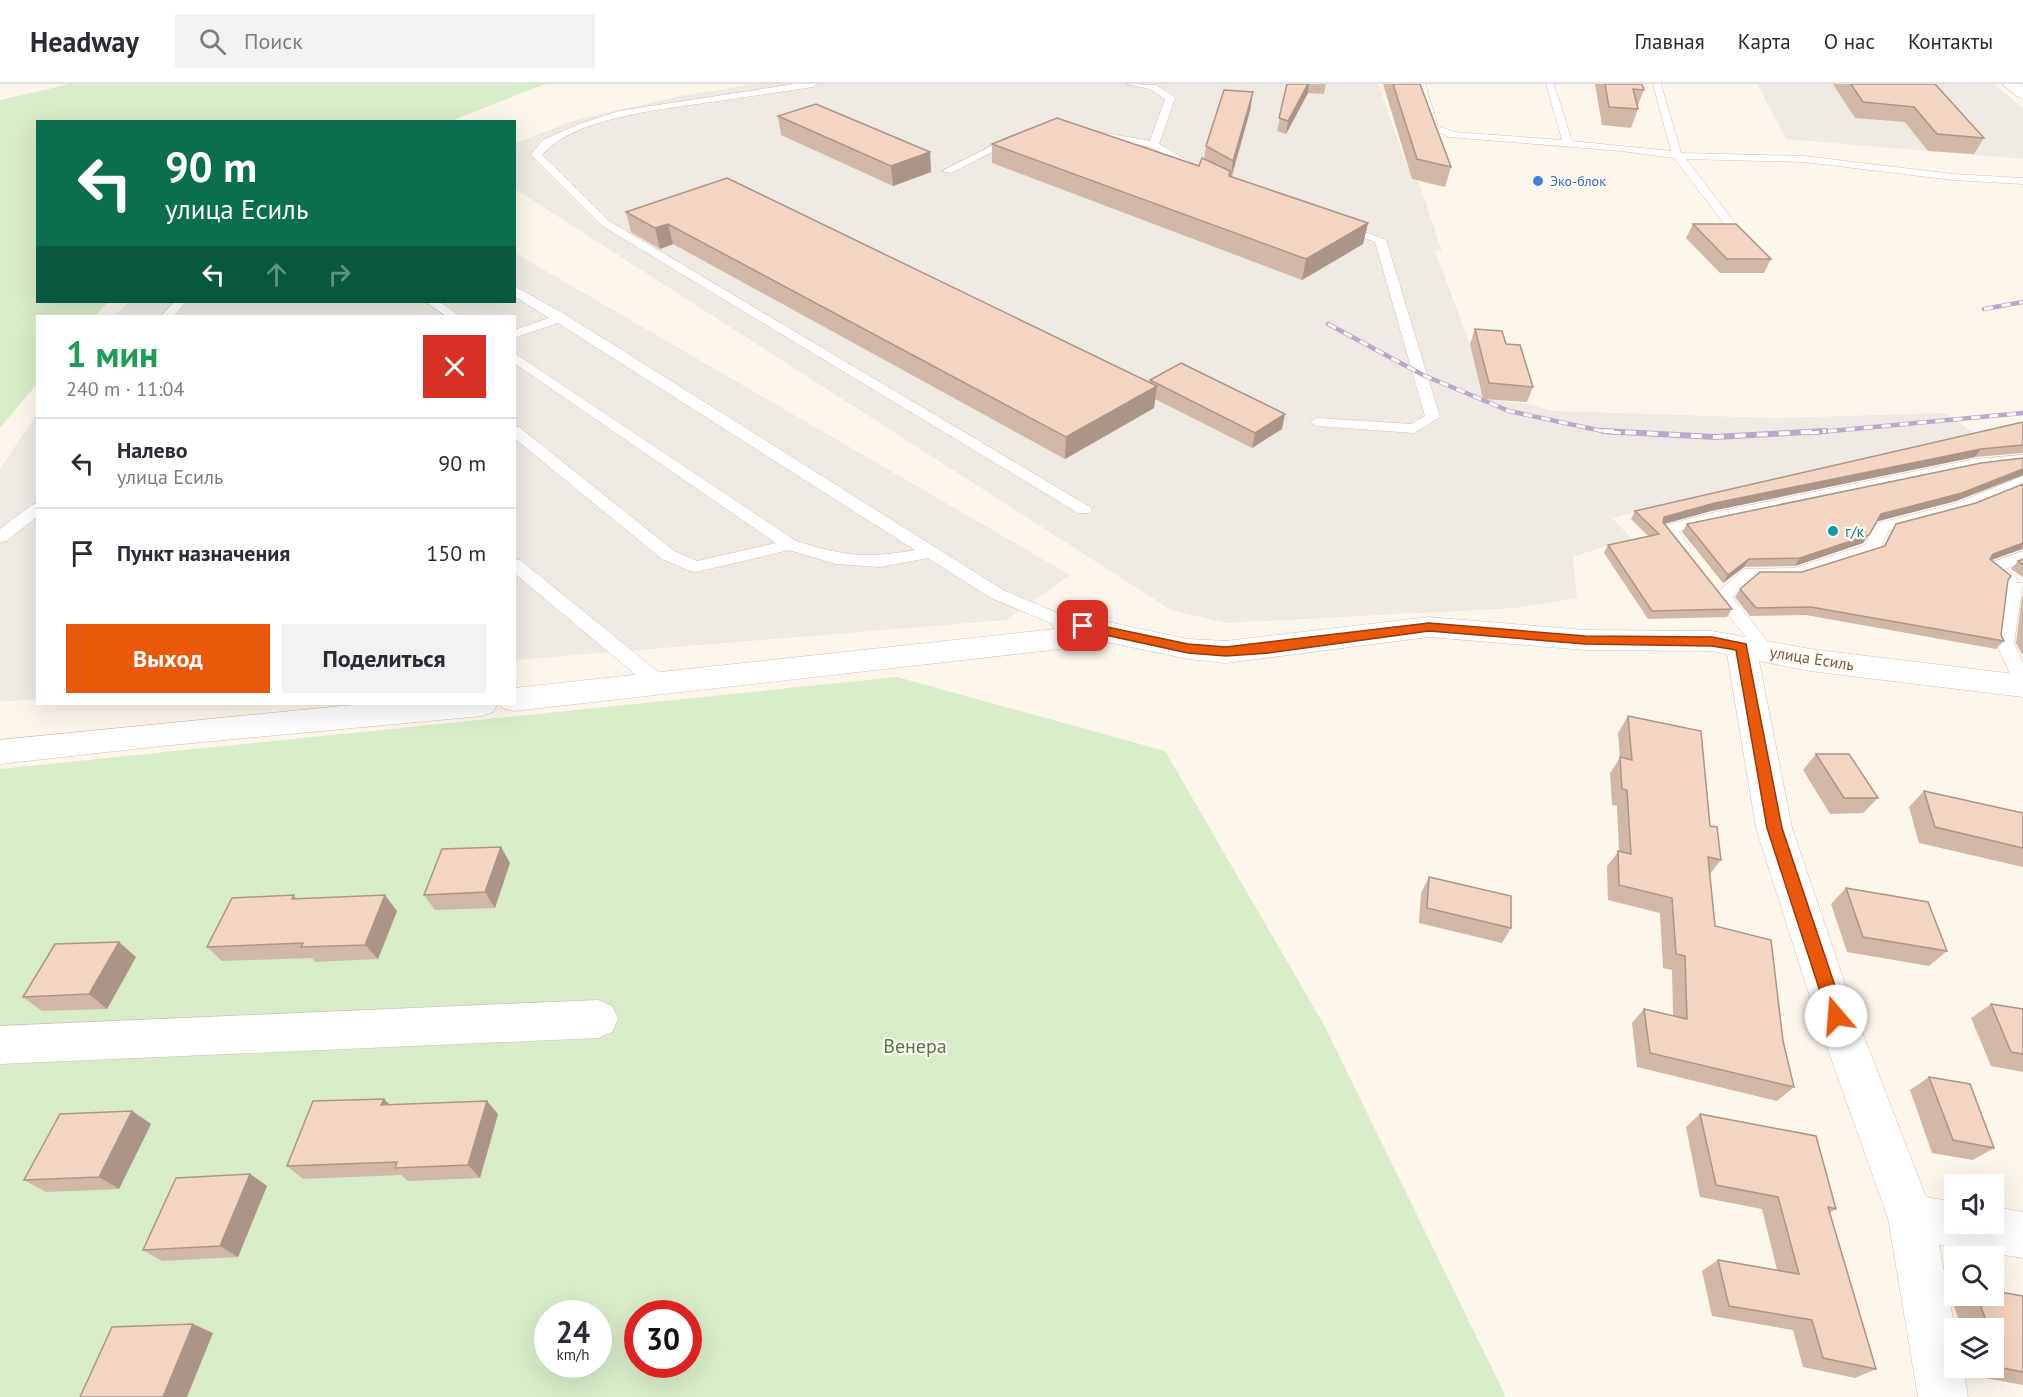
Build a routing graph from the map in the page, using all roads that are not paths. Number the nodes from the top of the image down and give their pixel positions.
1 (813, 84) edge
2 (1131, 84) edge
3 (1421, 84) edge
4 (1550, 84) edge
5 (1656, 84) edge
6 (2010, 84) edge
7 (2023, 94) edge
8 (1080, 131) edge
9 (1030, 132) edge
10 (1568, 144) junction
11 (1154, 145) junction
12 (1677, 155) junction
13 (947, 171) dead end
14 (1213, 179) edge
15 (2023, 182) edge
16 (1324, 220) edge
17 (1750, 251) edge
18 (516, 291) edge
19 (179, 303) edge
20 (434, 303) edge
21 (168, 315) edge
22 (452, 315) edge
23 (561, 318) junction
24 (516, 333) edge
25 (516, 358) edge
26 (1317, 422) dead end
27 (516, 432) edge
28 (2023, 459) edge
29 (2023, 481) edge
30 (36, 510) edge
31 (1084, 510) dead end
32 (0, 537) edge
33 (790, 544) junction
34 (932, 552) junction
35 (2023, 556) edge
36 (1695, 562) edge
37 (516, 566) edge
38 (2023, 587) edge
39 (1066, 622) joint
40 (1116, 633) junction
41 (1754, 649) junction
42 (660, 684) junction
43 (2023, 684) edge
44 (516, 700) edge
45 (461, 705) edge
46 (418, 707) edge
47 (0, 752) edge
48 (598, 1019) dead end
49 (0, 1045) edge
50 (1911, 1218) junction
51 (2023, 1235) edge
52 (1943, 1397) edge

1 - 31 lane
2 - 11 lane
3 - 10 lane
4 - 10 lane
5 - 12 lane
6 - 7 street
8 - 11 lane
9 - 13 lane
10 - 12 lane
11 - 14 lane
12 - 15 lane
12 - 17 lane
16 - 26 lane
18 - 23 lane
19 - 21 lane
20 - 22 lane
23 - 24 lane
23 - 34 lane
25 - 33 lane
27 - 33 lane
28 - 36 lane
29 - 41 lane
30 - 32 lane
33 - 34 lane
34 - 39 lane
35 - 38 lane
37 - 42 lane
38 - 43 lane
39 - 40 street, улица Есиль
40 - 41 street, улица Есиль
40 - 42 street
41 - 43 street, улица Есиль
41 - 50 street
42 - 44 street
45 - 46 street
46 - 47 street
48 - 49 street
50 - 51 street
50 - 52 street

